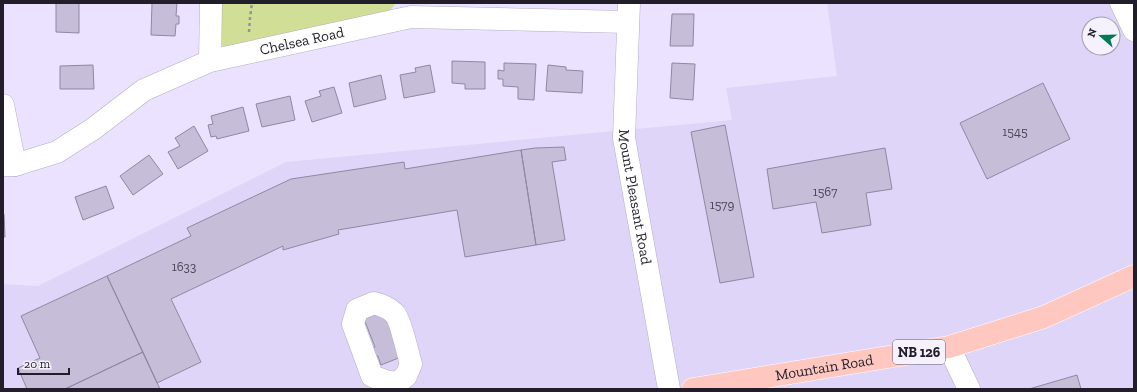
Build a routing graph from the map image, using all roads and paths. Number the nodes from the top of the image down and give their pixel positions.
1 (211, 3) edge
2 (252, 3) edge
3 (1121, 3) edge
4 (411, 10) edge
5 (629, 13) edge
6 (1134, 30) edge
7 (249, 33) dead end
8 (210, 60) junction
9 (3, 105) edge
10 (9, 165) edge
11 (1134, 276) edge
12 (949, 347) junction
13 (669, 389) edge
14 (693, 389) edge
15 (969, 389) edge

1 - 8 street
2 - 7 path
3 - 6 street
4 - 5 street, Chelsea Road
4 - 8 street, Chelsea Road
5 - 13 street, Mount Pleasant Road
8 - 10 street, Chelsea Road
9 - 10 street
11 - 12 main road, Mountain Road / NB 126
12 - 14 main road, Mountain Road / NB 126
12 - 15 street

